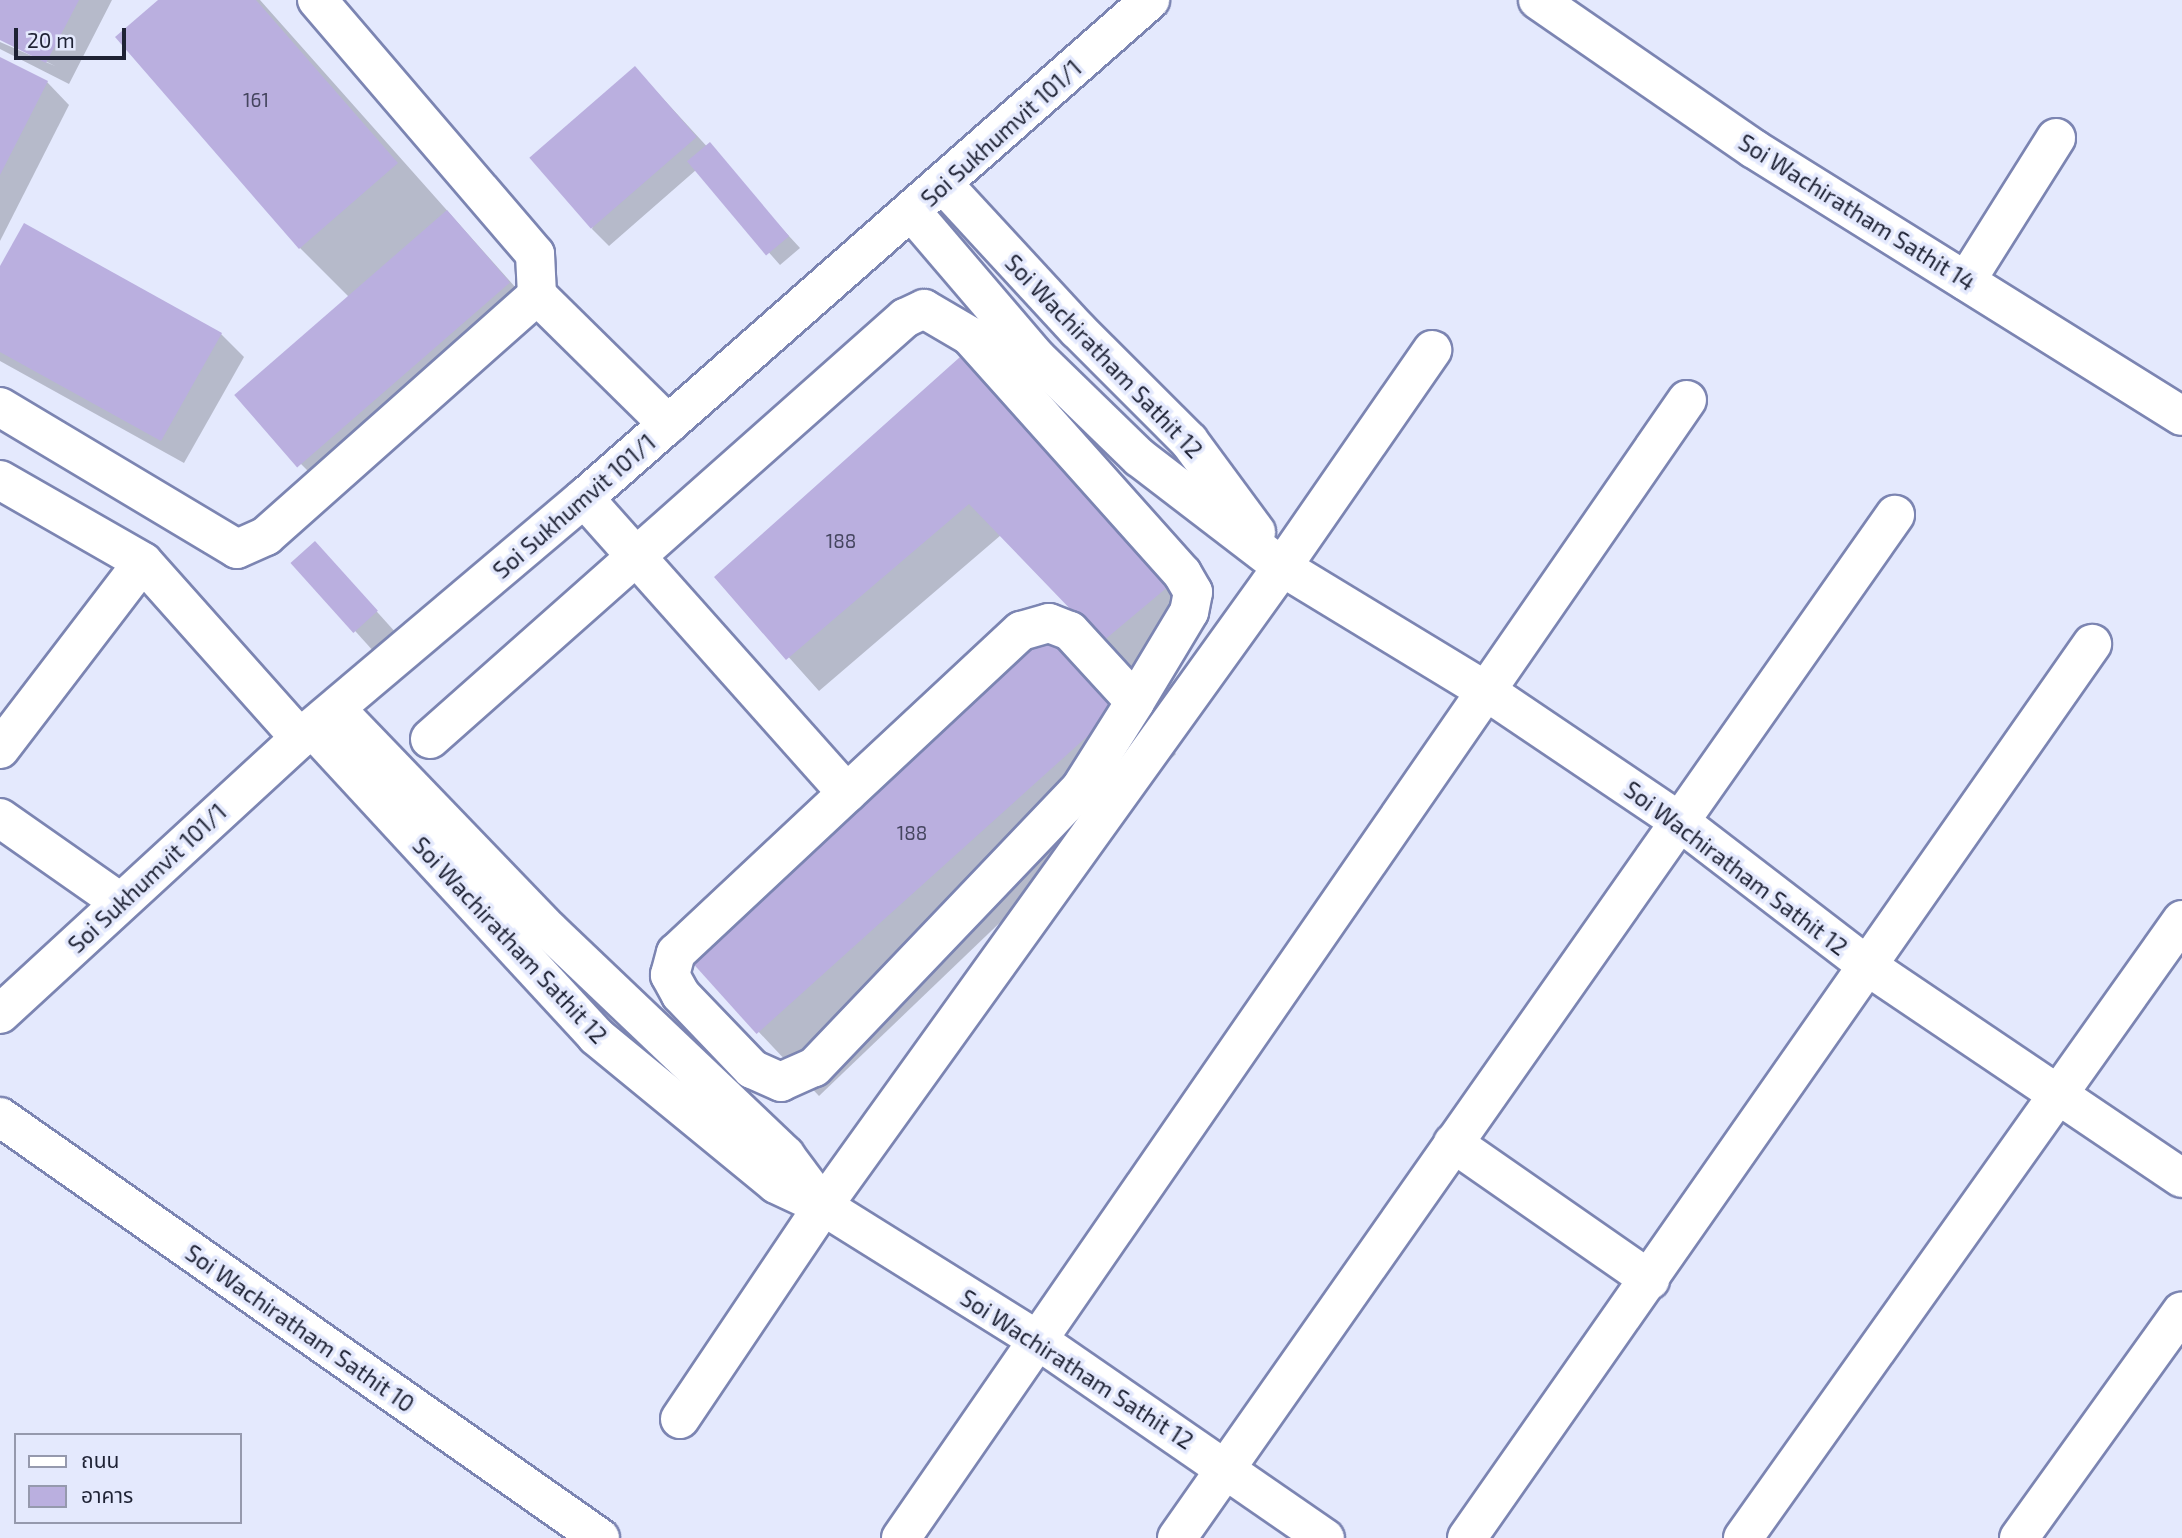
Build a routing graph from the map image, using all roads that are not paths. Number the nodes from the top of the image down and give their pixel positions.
1 (317, 0) edge
2 (1150, 0) edge
3 (1538, 0) edge
4 (2056, 138) dead end
5 (944, 185) junction
6 (912, 212) junction
7 (1966, 281) junction
8 (537, 295) junction
9 (1432, 350) dead end
10 (1687, 400) dead end
11 (0, 407) edge
12 (2182, 416) edge
13 (668, 424) junction
14 (0, 480) edge
15 (584, 498) junction
16 (1895, 515) dead end
17 (635, 558) junction
18 (143, 562) junction
19 (1282, 567) junction
20 (2092, 644) dead end
21 (1486, 691) junction
22 (1135, 702) junction
23 (317, 725) junction
24 (430, 738) dead end
25 (0, 749) edge
26 (847, 793) junction
27 (0, 818) edge
28 (1680, 822) junction
29 (120, 902) junction
30 (2182, 920) edge
31 (1869, 967) junction
32 (0, 1014) edge
33 (2059, 1094) junction
34 (0, 1117) edge
35 (1453, 1143) junction
36 (2182, 1178) edge
37 (823, 1206) junction
38 (1650, 1280) junction
39 (2182, 1311) edge
40 (1036, 1339) junction
41 (680, 1419) dead end
42 (1227, 1468) junction
43 (600, 1538) edge
44 (901, 1538) edge
45 (1177, 1538) edge
46 (1325, 1538) edge
47 (1467, 1538) edge
48 (1744, 1538) edge
49 (2018, 1538) edge

1 - 8 street
2 - 5 street, Soi Sukhumvit 101/1
3 - 7 street, Soi Wachiratham Sathit 14
4 - 7 street
5 - 6 street, Soi Sukhumvit 101/1
5 - 19 street, Soi Wachiratham Sathit 12
6 - 13 street, Soi Sukhumvit 101/1
6 - 19 street, Soi Wachiratham Sathit 12
7 - 12 street, Soi Wachiratham Sathit 14
8 - 11 street
8 - 13 street
9 - 19 street
10 - 21 street
13 - 15 street, Soi Sukhumvit 101/1
14 - 18 street, Soi Wachiratham Sathit 12
15 - 17 street
15 - 23 street, Soi Sukhumvit 101/1
16 - 28 street
17 - 22 street
17 - 24 street
17 - 26 street
18 - 23 street, Soi Wachiratham Sathit 12
18 - 25 street
19 - 21 street, Soi Wachiratham Sathit 12
19 - 37 street
20 - 31 street
21 - 28 street, Soi Wachiratham Sathit 12
21 - 40 street
22 - 26 street
22 - 26 street
23 - 29 street, Soi Sukhumvit 101/1
23 - 37 street, Soi Wachiratham Sathit 12
27 - 29 street
28 - 31 street, Soi Wachiratham Sathit 12
28 - 35 street
29 - 32 street, Soi Sukhumvit 101/1
30 - 33 street
31 - 33 street, Soi Wachiratham Sathit 12
31 - 38 street
33 - 36 street, Soi Wachiratham Sathit 12
33 - 48 street
34 - 43 street, Soi Wachiratham Sathit 10
35 - 38 street
35 - 42 street
37 - 40 street, Soi Wachiratham Sathit 12
37 - 41 street
38 - 47 street
39 - 49 street
40 - 42 street, Soi Wachiratham Sathit 12
40 - 44 street
42 - 45 street
42 - 46 street, Soi Wachiratham Sathit 12

